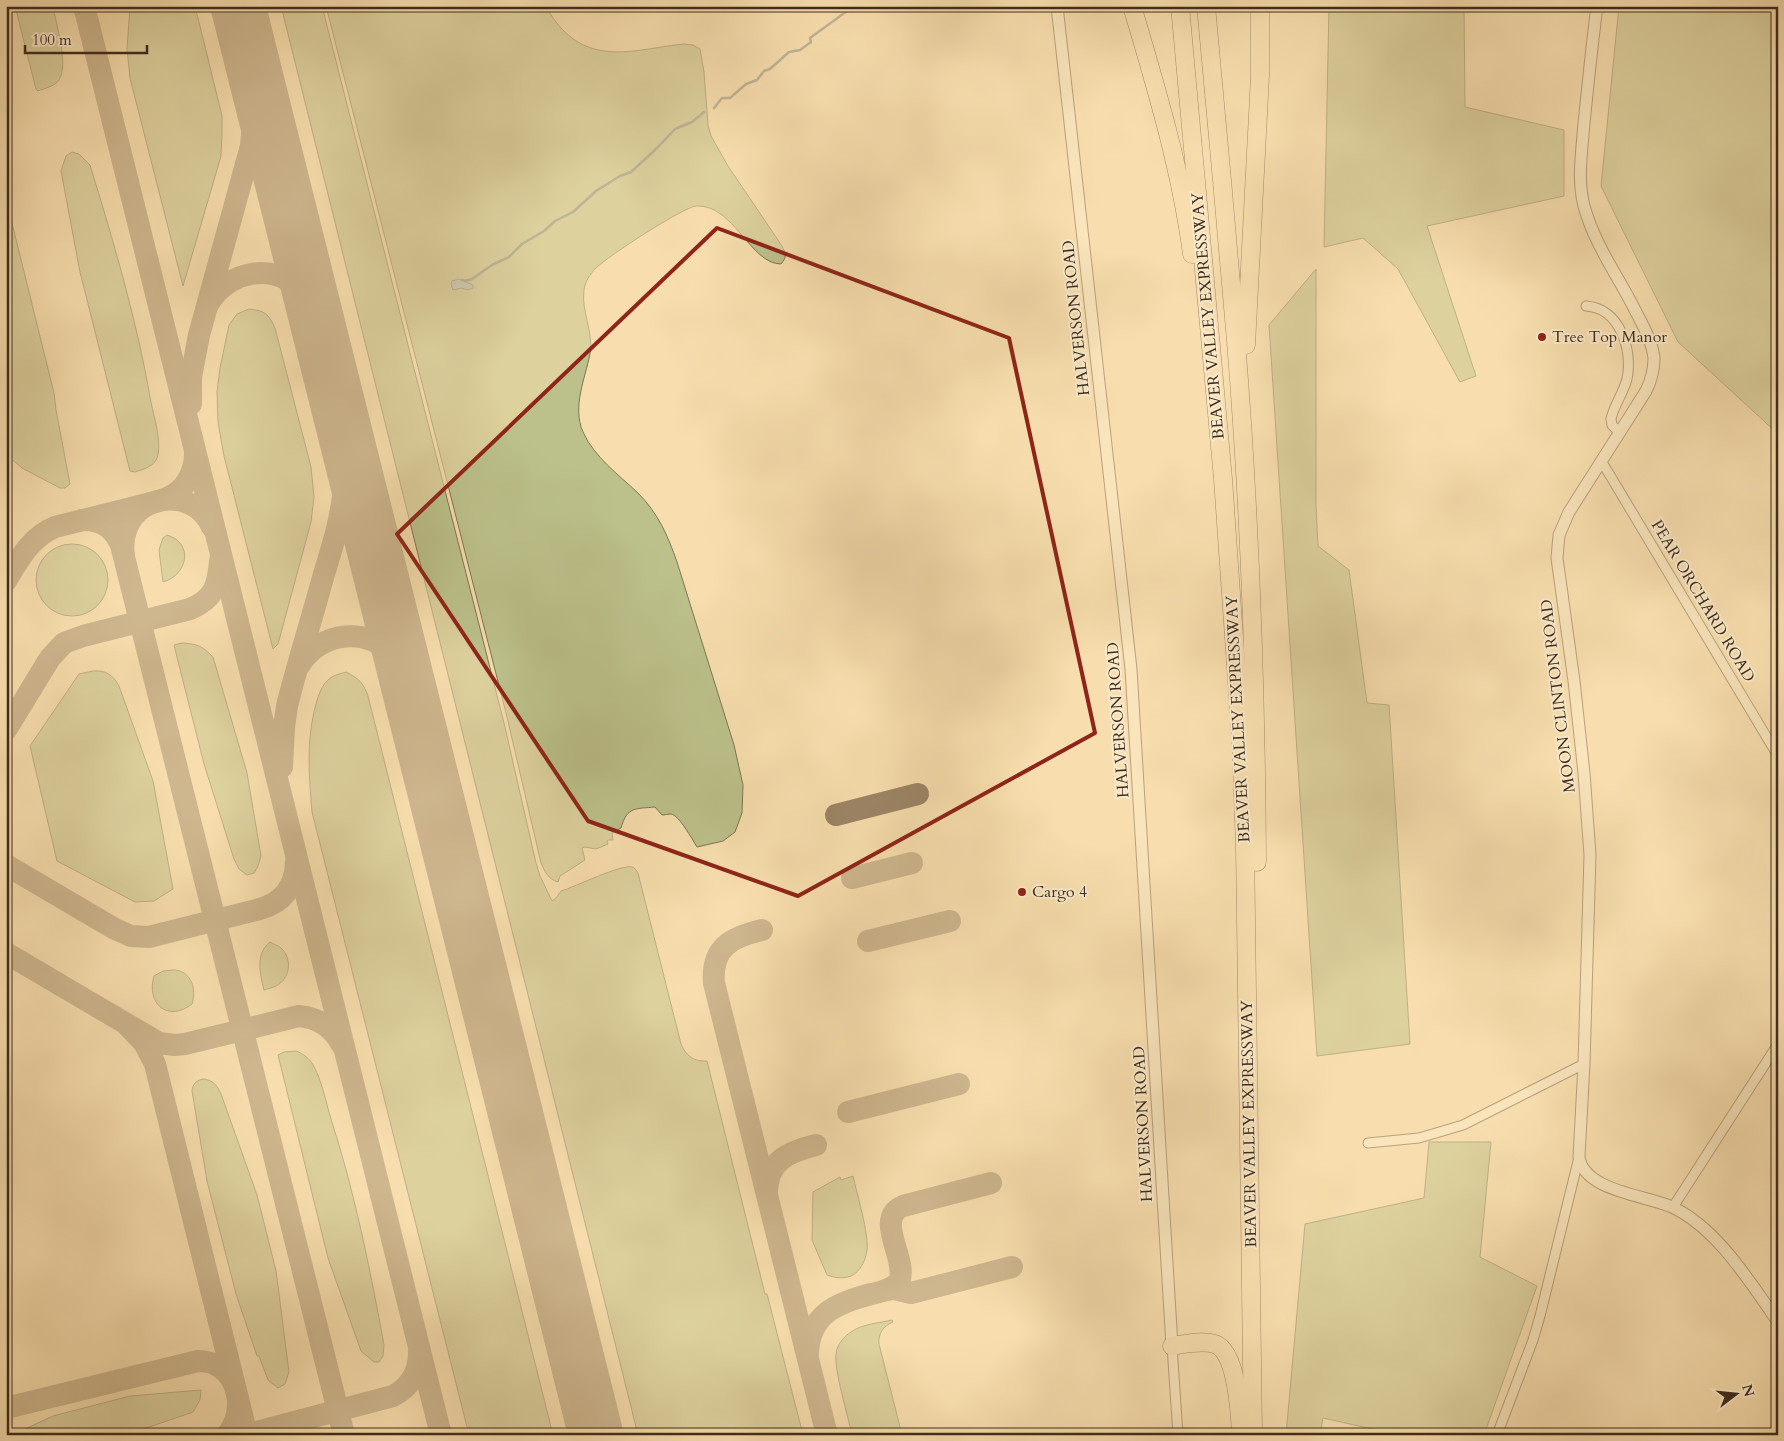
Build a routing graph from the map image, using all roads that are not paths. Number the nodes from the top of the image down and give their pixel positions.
1 (1058, 6) edge
2 (1132, 6) edge
3 (1180, 6) edge
4 (1206, 6) edge
5 (1260, 6) edge
6 (1597, 6) edge
7 (1586, 306) dead end
8 (1620, 433) junction
9 (1602, 462) junction
10 (1246, 493) junction
11 (1226, 524) junction
12 (1778, 756) edge
13 (1778, 1044) edge
14 (1584, 1064) junction
15 (1368, 1143) dead end
16 (1579, 1157) junction
17 (1673, 1208) junction
18 (1778, 1322) edge
19 (1172, 1346) junction
20 (1178, 1435) edge
21 (1241, 1435) edge
22 (1253, 1435) edge
23 (1265, 1435) edge
24 (1497, 1435) edge

1 - 19 street, HALVERSON ROAD
2 - 11 highway
3 - 11 highway, BEAVER VALLEY EXPRESSWAY
4 - 10 highway, BEAVER VALLEY EXPRESSWAY
5 - 10 highway
6 - 8 street, MOON CLINTON ROAD
7 - 8 street
8 - 9 street, MOON CLINTON ROAD
9 - 12 street, PEAR ORCHARD ROAD
9 - 14 street, MOON CLINTON ROAD
10 - 23 highway, BEAVER VALLEY EXPRESSWAY
11 - 22 highway, BEAVER VALLEY EXPRESSWAY
13 - 17 street
14 - 15 street
14 - 16 street, MOON CLINTON ROAD
16 - 17 street
16 - 24 street
17 - 18 street
19 - 20 street, HALVERSON ROAD
19 - 21 highway

